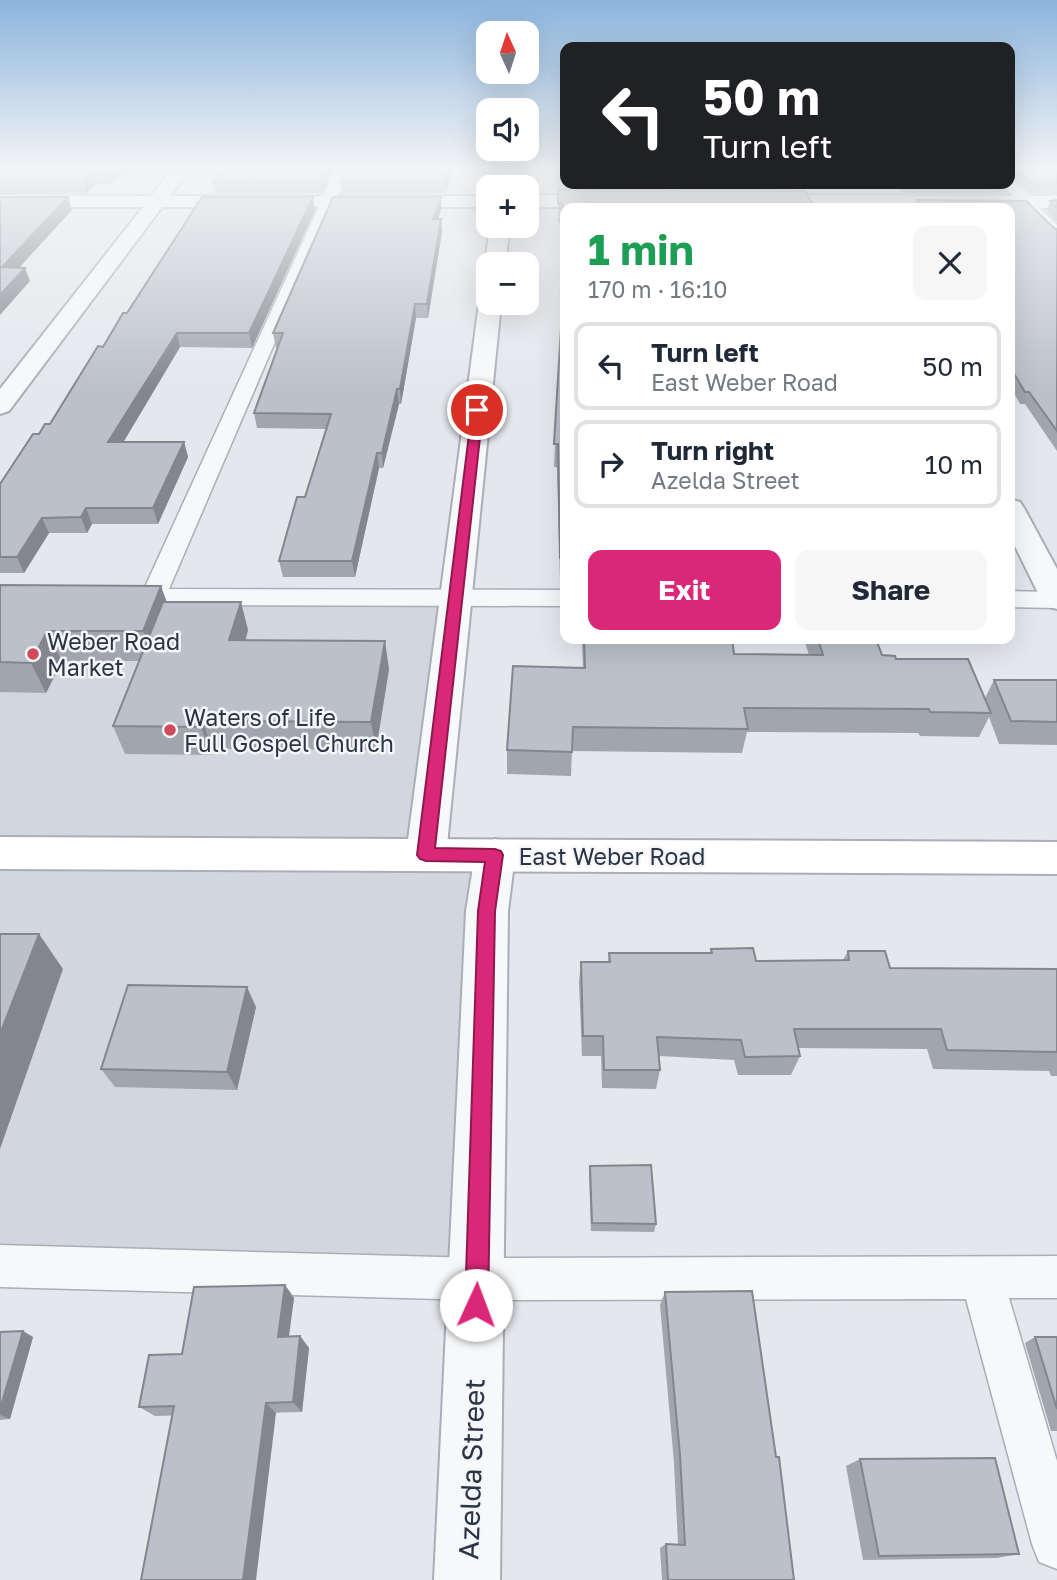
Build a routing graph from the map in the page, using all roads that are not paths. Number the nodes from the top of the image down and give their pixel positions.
1 (127, 241) edge
2 (310, 241) edge
3 (489, 315) edge
4 (0, 406) edge
5 (1015, 518) edge
6 (97, 597) edge
7 (153, 597) junction
8 (454, 598) junction
9 (560, 598) edge
10 (1015, 599) edge
11 (1057, 599) edge
12 (0, 853) edge
13 (426, 855) junction
14 (495, 855) junction
15 (1057, 858) edge
16 (0, 1266) edge
17 (981, 1277) junction
18 (1057, 1277) edge
19 (477, 1279) junction
20 (1057, 1545) edge
21 (467, 1580) edge

1 - 4 street
2 - 7 lane
3 - 8 street
5 - 11 street
6 - 7 lane
7 - 8 lane
8 - 9 lane
8 - 13 street
10 - 11 lane
12 - 13 street, East Weber Road
13 - 14 street, East Weber Road
14 - 15 street, East Weber Road
14 - 19 street, Azelda Street
16 - 19 lane
17 - 18 lane
17 - 19 lane
17 - 20 lane
19 - 21 street, Azelda Street

